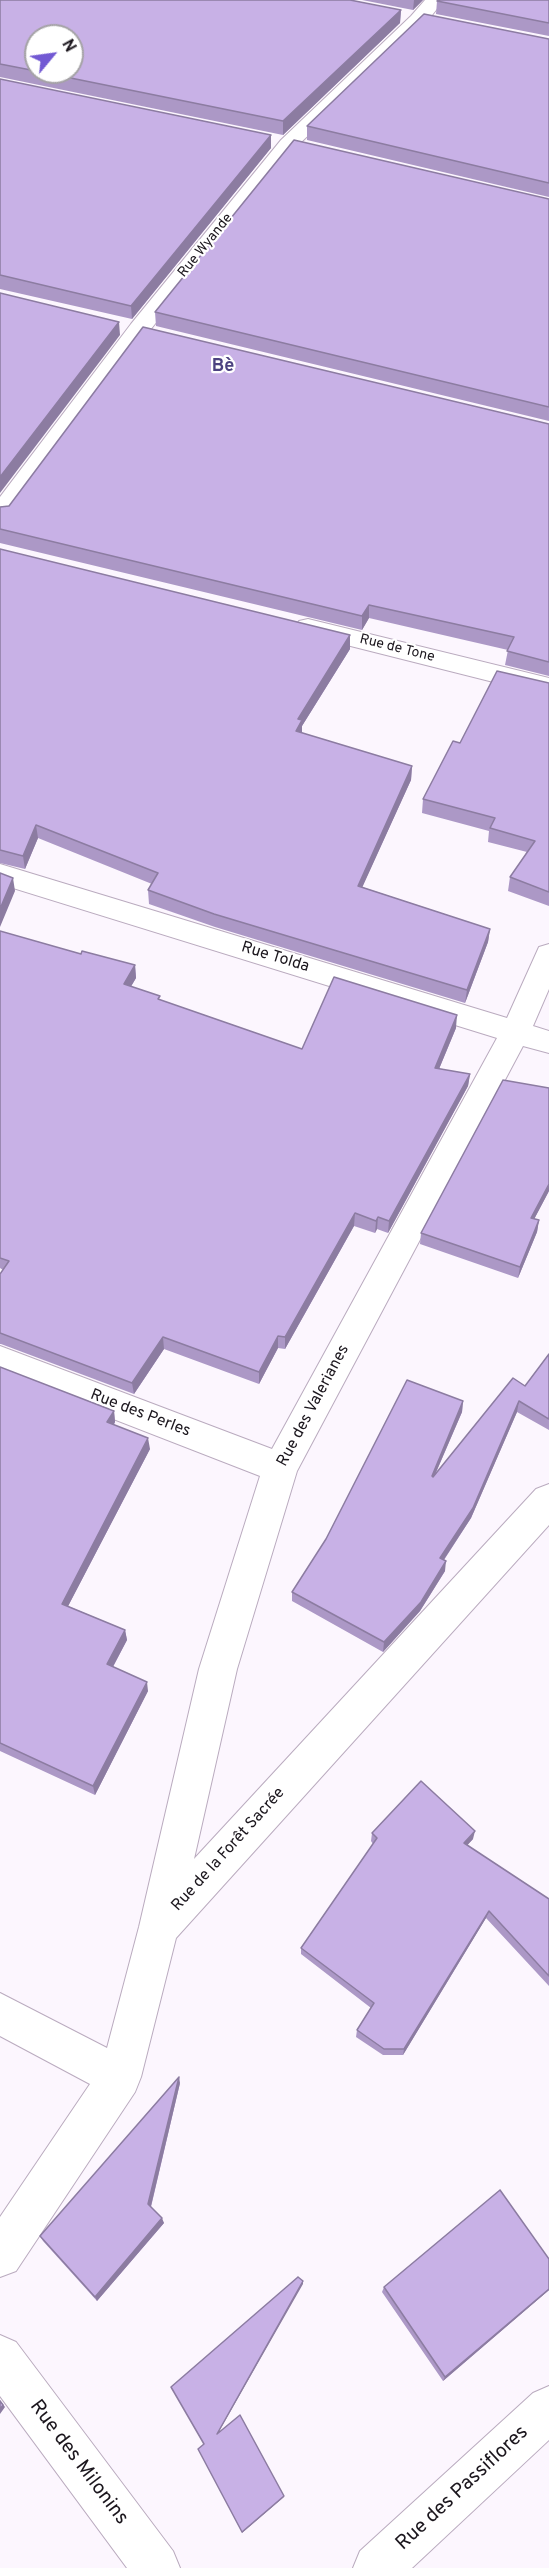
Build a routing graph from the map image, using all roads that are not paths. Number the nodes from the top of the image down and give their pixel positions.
1 (435, 0) edge
2 (397, 15) edge
3 (418, 20) junction
4 (440, 24) edge
5 (265, 139) edge
6 (288, 144) junction
7 (311, 149) edge
8 (116, 324) edge
9 (139, 329) junction
10 (162, 335) edge
11 (0, 513) edge
12 (286, 622) edge
13 (549, 687) edge
14 (0, 874) edge
15 (549, 955) edge
16 (516, 1031) junction
17 (549, 1042) edge
18 (0, 1360) edge
19 (280, 1468) junction
20 (549, 1500) edge
21 (159, 1927) junction
22 (0, 2014) edge
23 (120, 2077) junction
24 (0, 2255) edge
25 (0, 2358) edge
26 (549, 2409) edge
27 (156, 2568) edge
28 (376, 2568) edge

1 - 3 street, Rue Wyande
2 - 3 street
3 - 4 street
3 - 6 street, Rue Wyande
5 - 6 street
6 - 7 street
6 - 9 street, Rue Wyande
8 - 9 street
9 - 10 street
9 - 11 street, Rue Wyande
12 - 13 street, Rue de Tone
14 - 16 street, Rue Tolda
15 - 16 street, Rue des Valerianes
16 - 17 street, Rue Tolda
16 - 19 street, Rue des Valerianes
18 - 19 street, Rue des Perles
19 - 21 street, Rue des Valerianes
20 - 21 street, Rue de la Forêt Sacrée
21 - 23 street, Rue de la Forêt Sacrée
22 - 23 street
23 - 24 street, Rue de la Forêt Sacrée
25 - 27 street, Rue des Milonins
26 - 28 street, Rue des Passiflores

